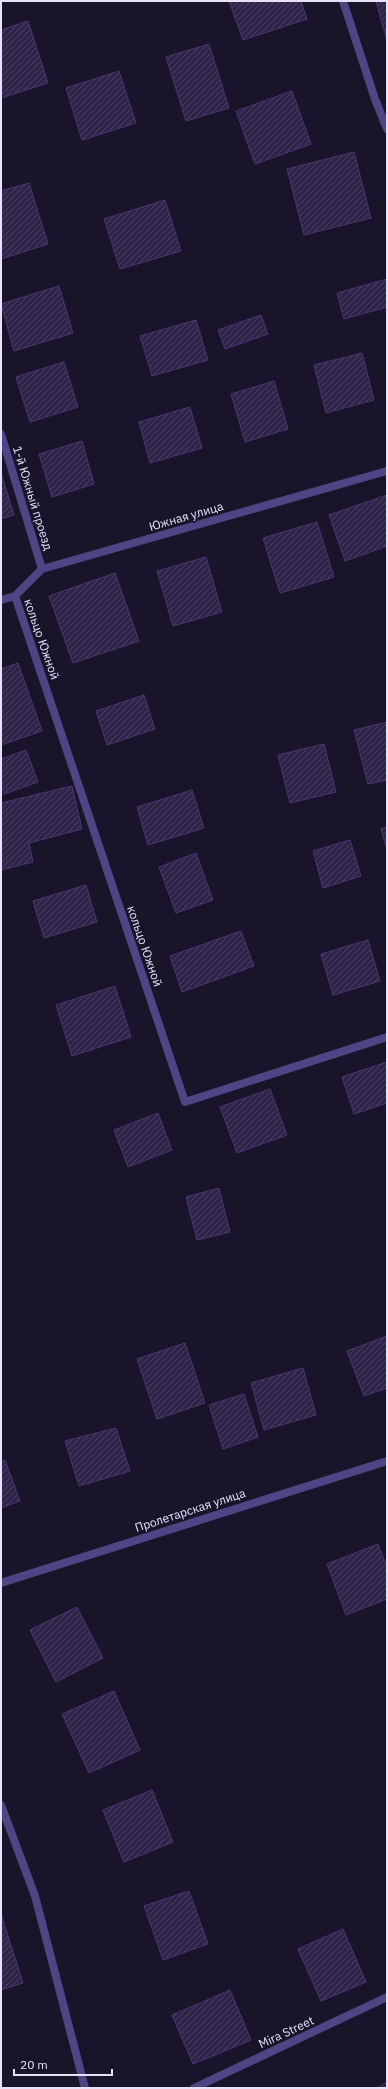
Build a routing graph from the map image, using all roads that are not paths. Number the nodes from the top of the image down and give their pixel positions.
1 (343, 1) edge
2 (387, 129) edge
3 (1, 434) edge
4 (387, 471) edge
5 (42, 570) junction
6 (15, 596) junction
7 (1, 600) edge
8 (387, 1037) edge
9 (387, 1461) edge
10 (1, 1583) edge
11 (1, 1805) edge
12 (387, 1997) edge
13 (85, 2088) edge
14 (194, 2088) edge

1 - 2 street
3 - 5 street, 1-й Южный проезд
4 - 5 street, Южная улица
5 - 6 street, Южная улица
6 - 7 street, Южная улица
6 - 8 street, кольцо Южной
9 - 10 street, Пролетарская улица
11 - 13 street
12 - 14 street, Mira Street

